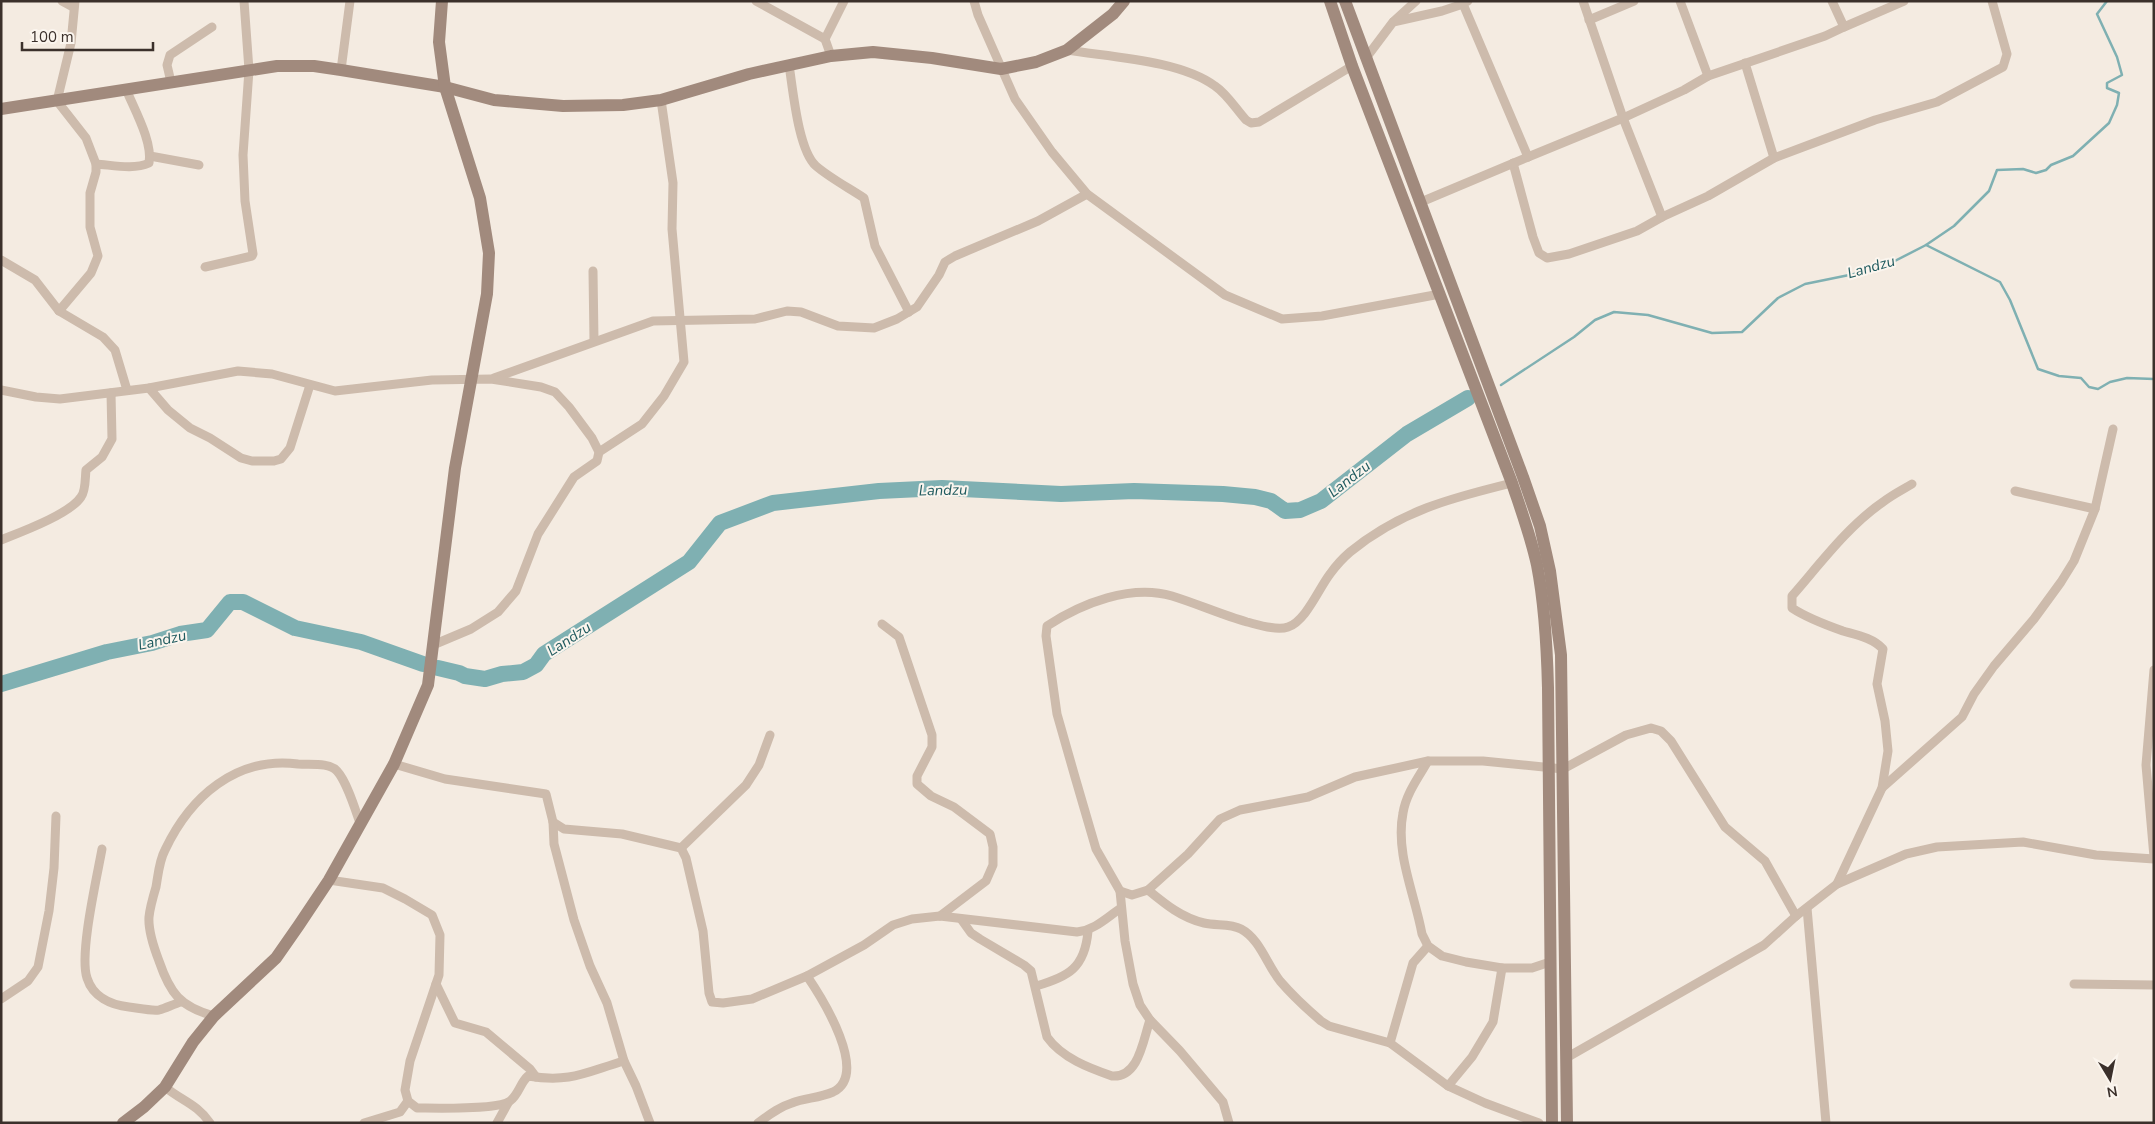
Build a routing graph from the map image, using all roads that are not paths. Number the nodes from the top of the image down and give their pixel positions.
1 (62, 1) edge
2 (244, 1) edge
3 (350, 1) edge
4 (442, 1) edge
5 (756, 1) edge
6 (844, 1) edge
7 (974, 1) edge
8 (1124, 1) edge
9 (1330, 1) edge
10 (1346, 1) edge
11 (1416, 1) edge
12 (1583, 1) edge
13 (1634, 1) edge
14 (1680, 1) edge
15 (1832, 1) edge
16 (1904, 1) edge
17 (1992, 1) edge
18 (1464, 2) edge
19 (74, 4) edge
20 (1589, 20) junction
21 (1393, 22) junction
22 (212, 27) dead end
23 (1844, 27) junction
24 (825, 39) junction
25 (1067, 50) junction
26 (831, 56) junction
27 (1366, 58) junction
28 (1745, 63) junction
29 (790, 65) junction
30 (1352, 66) junction
31 (1002, 69) junction
32 (249, 70) junction
33 (341, 70) junction
34 (1708, 76) junction
35 (171, 82) junction
36 (445, 87) junction
37 (126, 90) junction
38 (661, 100) junction
39 (57, 101) junction
40 (1, 109) edge
41 (1623, 118) junction
42 (150, 156) junction
43 (1528, 157) junction
44 (1774, 158) junction
45 (1513, 163) junction
46 (96, 164) junction
47 (199, 165) dead end
48 (1086, 194) junction
49 (1421, 202) junction
50 (1662, 217) junction
51 (1, 260) edge
52 (205, 266) dead end
53 (593, 271) dead end
54 (1440, 294) junction
55 (59, 311) junction
56 (909, 312) junction
57 (681, 320) junction
58 (594, 341) junction
59 (473, 379) junction
60 (491, 379) junction
61 (310, 385) junction
62 (148, 388) junction
63 (1, 390) edge
64 (127, 390) junction
65 (111, 393) junction
66 (2113, 429) dead end
67 (599, 452) junction
68 (1512, 483) junction
69 (1912, 484) dead end
70 (2015, 491) dead end
71 (2094, 508) junction
72 (1, 540) edge
73 (882, 624) dead end
74 (434, 645) junction
75 (2154, 670) edge
76 (2153, 682) edge
77 (770, 736) dead end
78 (1428, 762) junction
79 (394, 764) junction
80 (1549, 769) junction
81 (1563, 769) junction
82 (1882, 788) junction
83 (56, 816) dead end
84 (553, 822) junction
85 (360, 823) junction
86 (102, 848) dead end
87 (681, 848) junction
88 (2154, 858) edge
89 (329, 880) junction
90 (1837, 884) junction
91 (1148, 890) junction
92 (1120, 891) junction
93 (1121, 908) junction
94 (1807, 908) junction
95 (940, 916) junction
96 (1796, 916) junction
97 (961, 919) junction
98 (1088, 931) junction
99 (1428, 946) junction
100 (1550, 962) junction
101 (1502, 968) junction
102 (807, 976) junction
103 (436, 984) junction
104 (2074, 984) dead end
105 (2154, 985) edge
106 (1036, 986) junction
107 (1, 999) edge
108 (181, 1002) junction
109 (214, 1016) junction
110 (1150, 1020) junction
111 (1390, 1043) junction
112 (1566, 1058) junction
113 (624, 1062) junction
114 (536, 1078) junction
115 (1448, 1086) junction
116 (165, 1087) junction
117 (408, 1101) junction
118 (508, 1103) junction
119 (122, 1123) edge
120 (210, 1123) edge
121 (364, 1123) edge
122 (497, 1123) edge
123 (650, 1123) edge
124 (758, 1123) edge
125 (1229, 1123) edge
126 (1539, 1123) edge
127 (1552, 1123) edge
128 (1567, 1123) edge
129 (1826, 1123) edge

1 - 19 street
2 - 32 street
3 - 33 street
4 - 36 street
5 - 24 street
6 - 24 street
7 - 31 street
8 - 25 street
9 - 30 street
10 - 27 street
11 - 21 street
12 - 20 street
13 - 20 street
14 - 34 street
15 - 23 street
16 - 23 street
17 - 44 street
18 - 21 street
18 - 43 street
19 - 39 street
20 - 41 street
21 - 27 street
22 - 35 street
23 - 28 street
24 - 26 street
25 - 30 street
25 - 31 street
26 - 29 street
26 - 31 street
27 - 49 street
28 - 34 street
28 - 44 street
29 - 38 street
29 - 56 street
30 - 54 street
31 - 48 street
32 - 33 street
32 - 35 street
32 - 52 street
33 - 36 street
34 - 41 street
35 - 37 street
36 - 38 street
36 - 59 street
37 - 39 street
37 - 42 street
38 - 57 street
39 - 40 street
39 - 46 street
41 - 43 street
41 - 50 street
42 - 46 street
42 - 47 street
43 - 45 street
44 - 50 street
45 - 49 street
45 - 50 street
46 - 55 street
48 - 54 street
48 - 56 street
49 - 81 street
51 - 55 street
53 - 58 street
54 - 68 street
55 - 64 street
56 - 57 street
57 - 58 street
57 - 67 street
58 - 60 street
59 - 60 street
59 - 61 street
59 - 74 street
60 - 67 street
61 - 62 street
61 - 62 street
62 - 64 street
63 - 65 street
64 - 65 street
65 - 72 street
66 - 71 street
67 - 74 street
68 - 80 street
68 - 92 street
69 - 82 street
70 - 71 street
71 - 82 street
73 - 95 street
74 - 79 street
75 - 76 street
76 - 88 street
77 - 87 street
78 - 80 street
78 - 91 street
78 - 99 street
79 - 84 street
79 - 85 street
80 - 81 street
80 - 100 street
81 - 96 street
81 - 112 street
82 - 90 street
83 - 107 street
84 - 87 street
84 - 113 street
85 - 89 street
85 - 108 street
86 - 108 street
87 - 102 street
88 - 90 street
89 - 103 street
89 - 109 street
90 - 94 street
91 - 92 street
91 - 111 street
92 - 93 street
93 - 98 street
93 - 110 street
94 - 96 street
94 - 129 street
95 - 97 street
95 - 102 street
96 - 112 street
97 - 98 street
97 - 106 street
98 - 106 street
99 - 101 street
99 - 111 street
100 - 101 street
100 - 127 street
101 - 115 street
102 - 124 street
103 - 114 street
103 - 117 street
104 - 105 street
106 - 110 street
108 - 109 street
109 - 116 street
110 - 125 street
111 - 115 street
112 - 128 street
113 - 114 street
113 - 123 street
114 - 118 street
115 - 126 street
116 - 119 street
116 - 120 street
117 - 118 street
117 - 121 street
118 - 122 street

